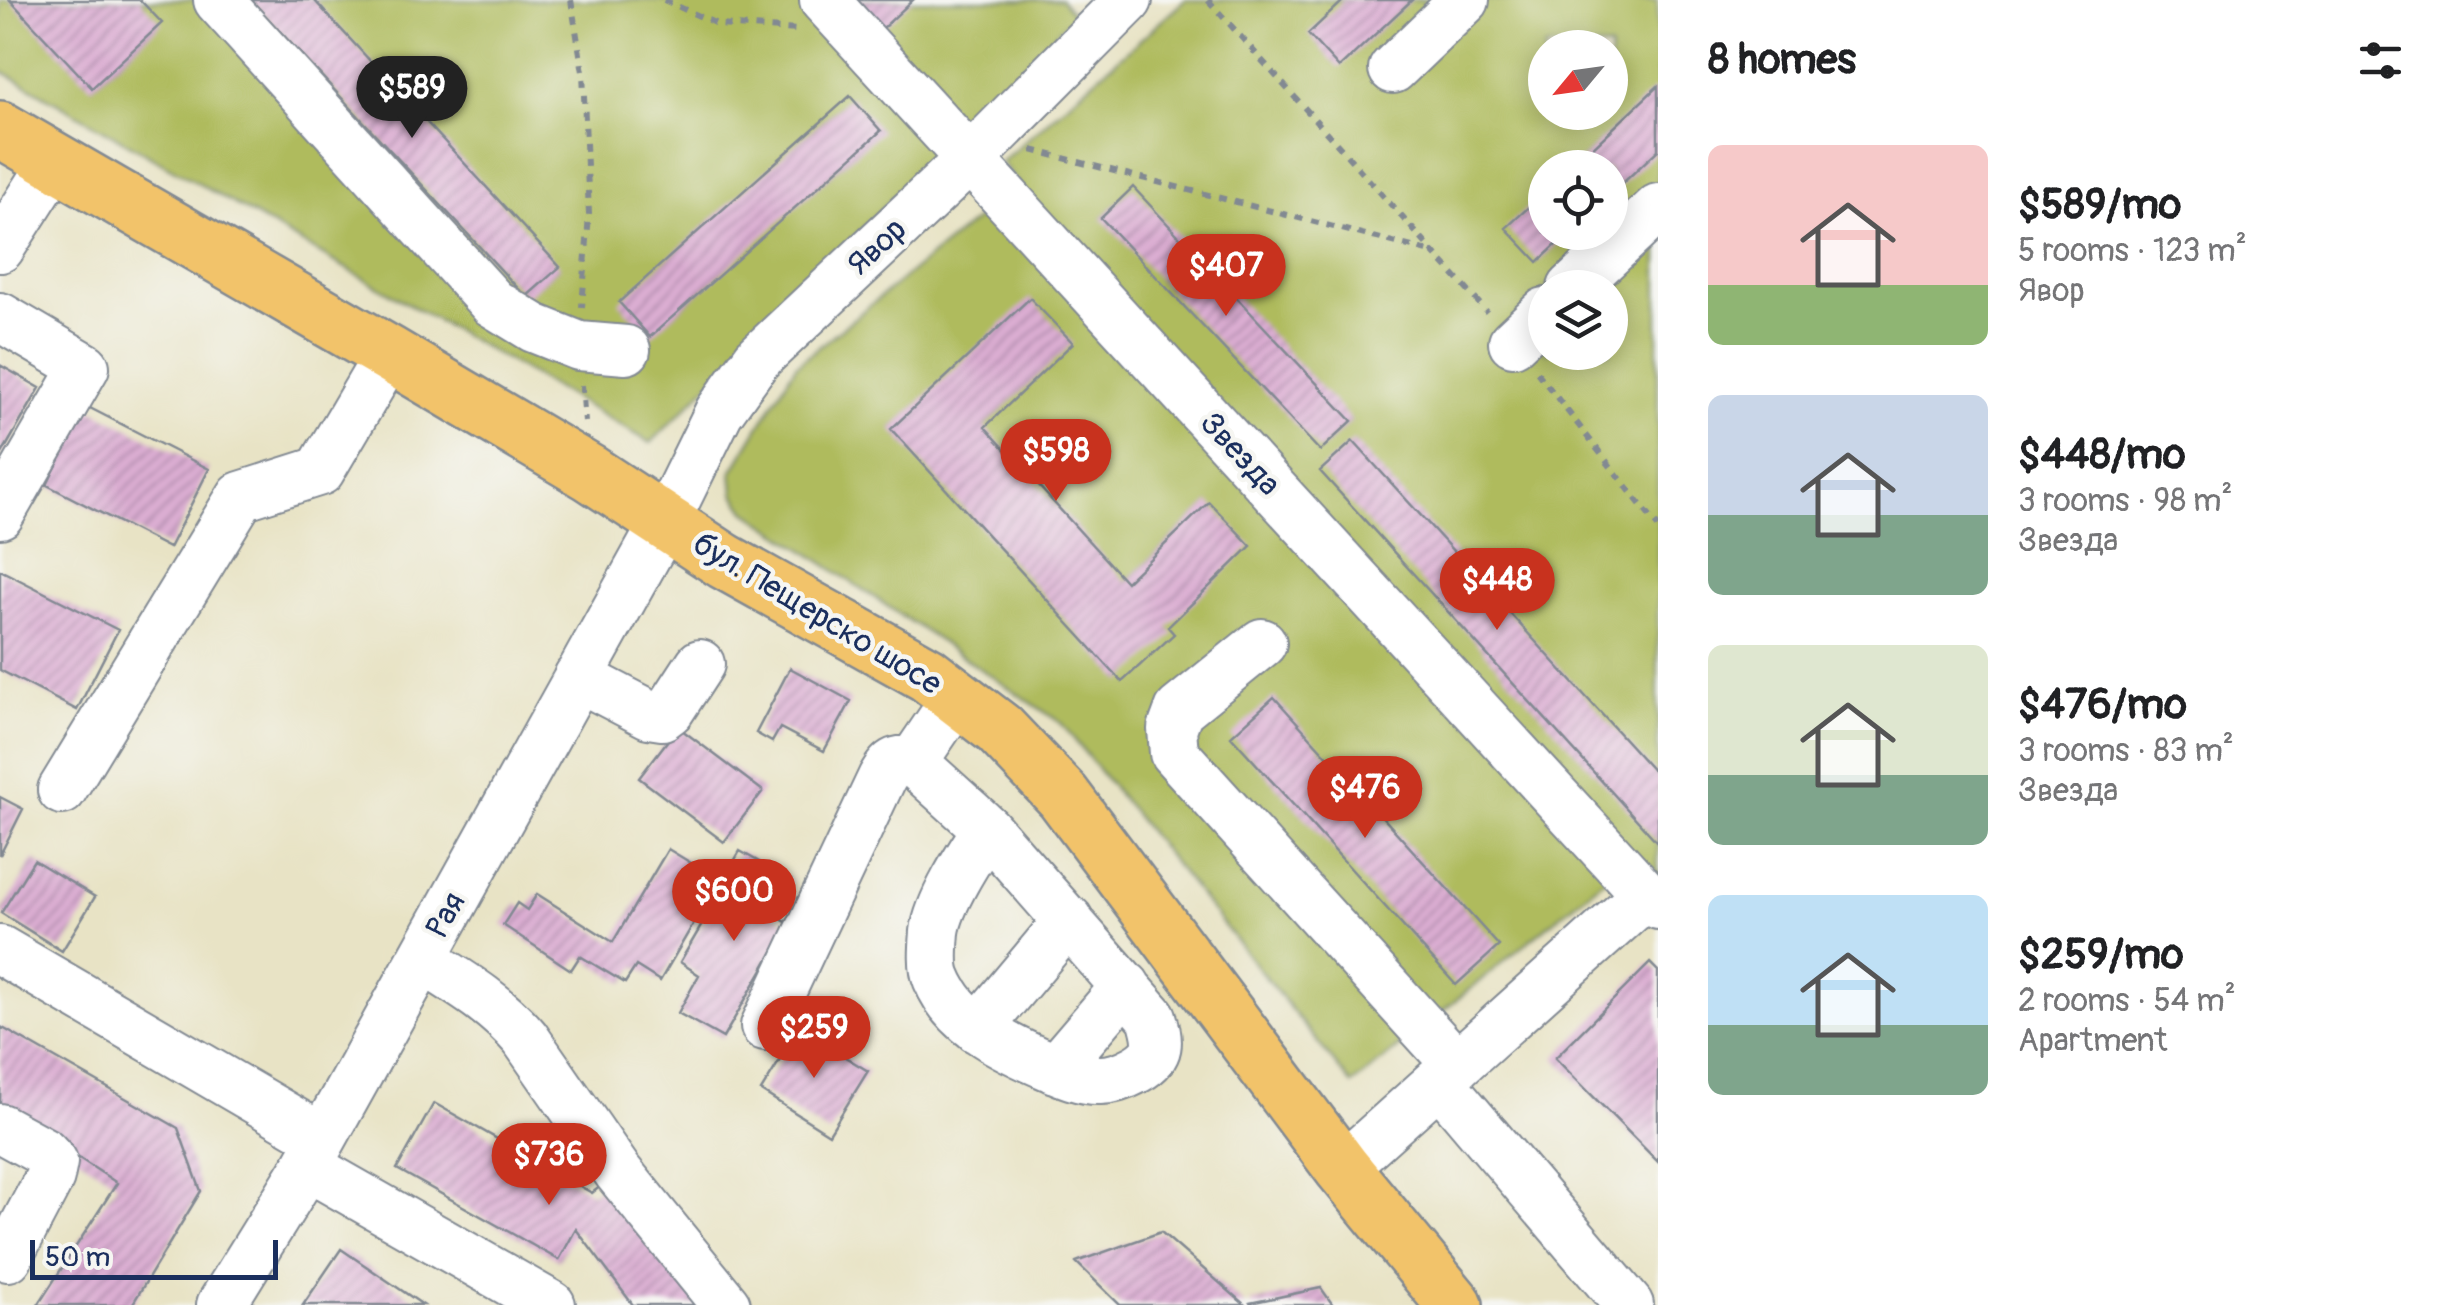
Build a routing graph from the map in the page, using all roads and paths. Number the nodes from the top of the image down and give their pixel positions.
1 (218, 0) edge
2 (571, 0) edge
3 (664, 0) edge
4 (1208, 0) edge
5 (1464, 0) edge
6 (1125, 1) edge
7 (839, 17) edge
8 (1393, 69) dead end
9 (0, 128) edge
10 (980, 150) junction
11 (56, 160) junction
12 (1655, 218) edge
13 (3, 234) edge
14 (1433, 252) junction
15 (1593, 270) edge
16 (0, 318) edge
17 (1528, 326) edge
18 (579, 346) junction
19 (626, 350) dead end
20 (389, 354) junction
21 (1557, 370) edge
22 (590, 473) junction
23 (0, 514) edge
24 (665, 522) junction
25 (1658, 528) edge
26 (1262, 643) dead end
27 (700, 664) dead end
28 (578, 676) junction
29 (957, 697) junction
30 (913, 762) junction
31 (62, 790) dead end
32 (987, 829) junction
33 (1652, 900) edge
34 (1069, 920) junction
35 (422, 959) junction
36 (5, 964) edge
37 (1126, 986) junction
38 (766, 1026) dead end
39 (978, 1029) junction
40 (1056, 1069) junction
41 (1448, 1073) junction
42 (0, 1128) edge
43 (315, 1152) junction
44 (1342, 1168) junction
45 (8, 1257) dead end
46 (221, 1305) edge
47 (552, 1305) edge
48 (726, 1305) edge
49 (1454, 1305) edge
50 (1629, 1305) edge

1 - 18 street
2 - 18 path
3 - 7 path
4 - 14 path
5 - 8 street
6 - 10 street, Явор
7 - 10 street, Звезда
9 - 11 main road, бул. Пещерско шосе
10 - 14 path
10 - 24 street, Явор
10 - 33 street, Звезда
11 - 13 street
11 - 20 main road, бул. Пещерско шосе
12 - 15 street
14 - 17 path
16 - 23 street
18 - 19 street
18 - 22 path
20 - 22 main road, бул. Пещерско шосе
20 - 31 street
21 - 25 path
22 - 24 main road, бул. Пещерско шосе
24 - 28 street, Рая
24 - 29 main road, бул. Пещерско шосе
26 - 41 street
27 - 28 street
28 - 35 street, Рая
29 - 30 street
29 - 44 main road, бул. Пещерско шосе
30 - 32 street
30 - 38 street
32 - 34 street
32 - 39 street
33 - 41 street
34 - 37 street
34 - 39 street
35 - 43 street, Рая
35 - 48 street
36 - 43 street
37 - 40 street
37 - 40 street
39 - 40 street
41 - 44 street
41 - 50 street
42 - 45 street
43 - 46 street, Рая
43 - 47 street
44 - 49 main road, бул. Пещерско шосе

